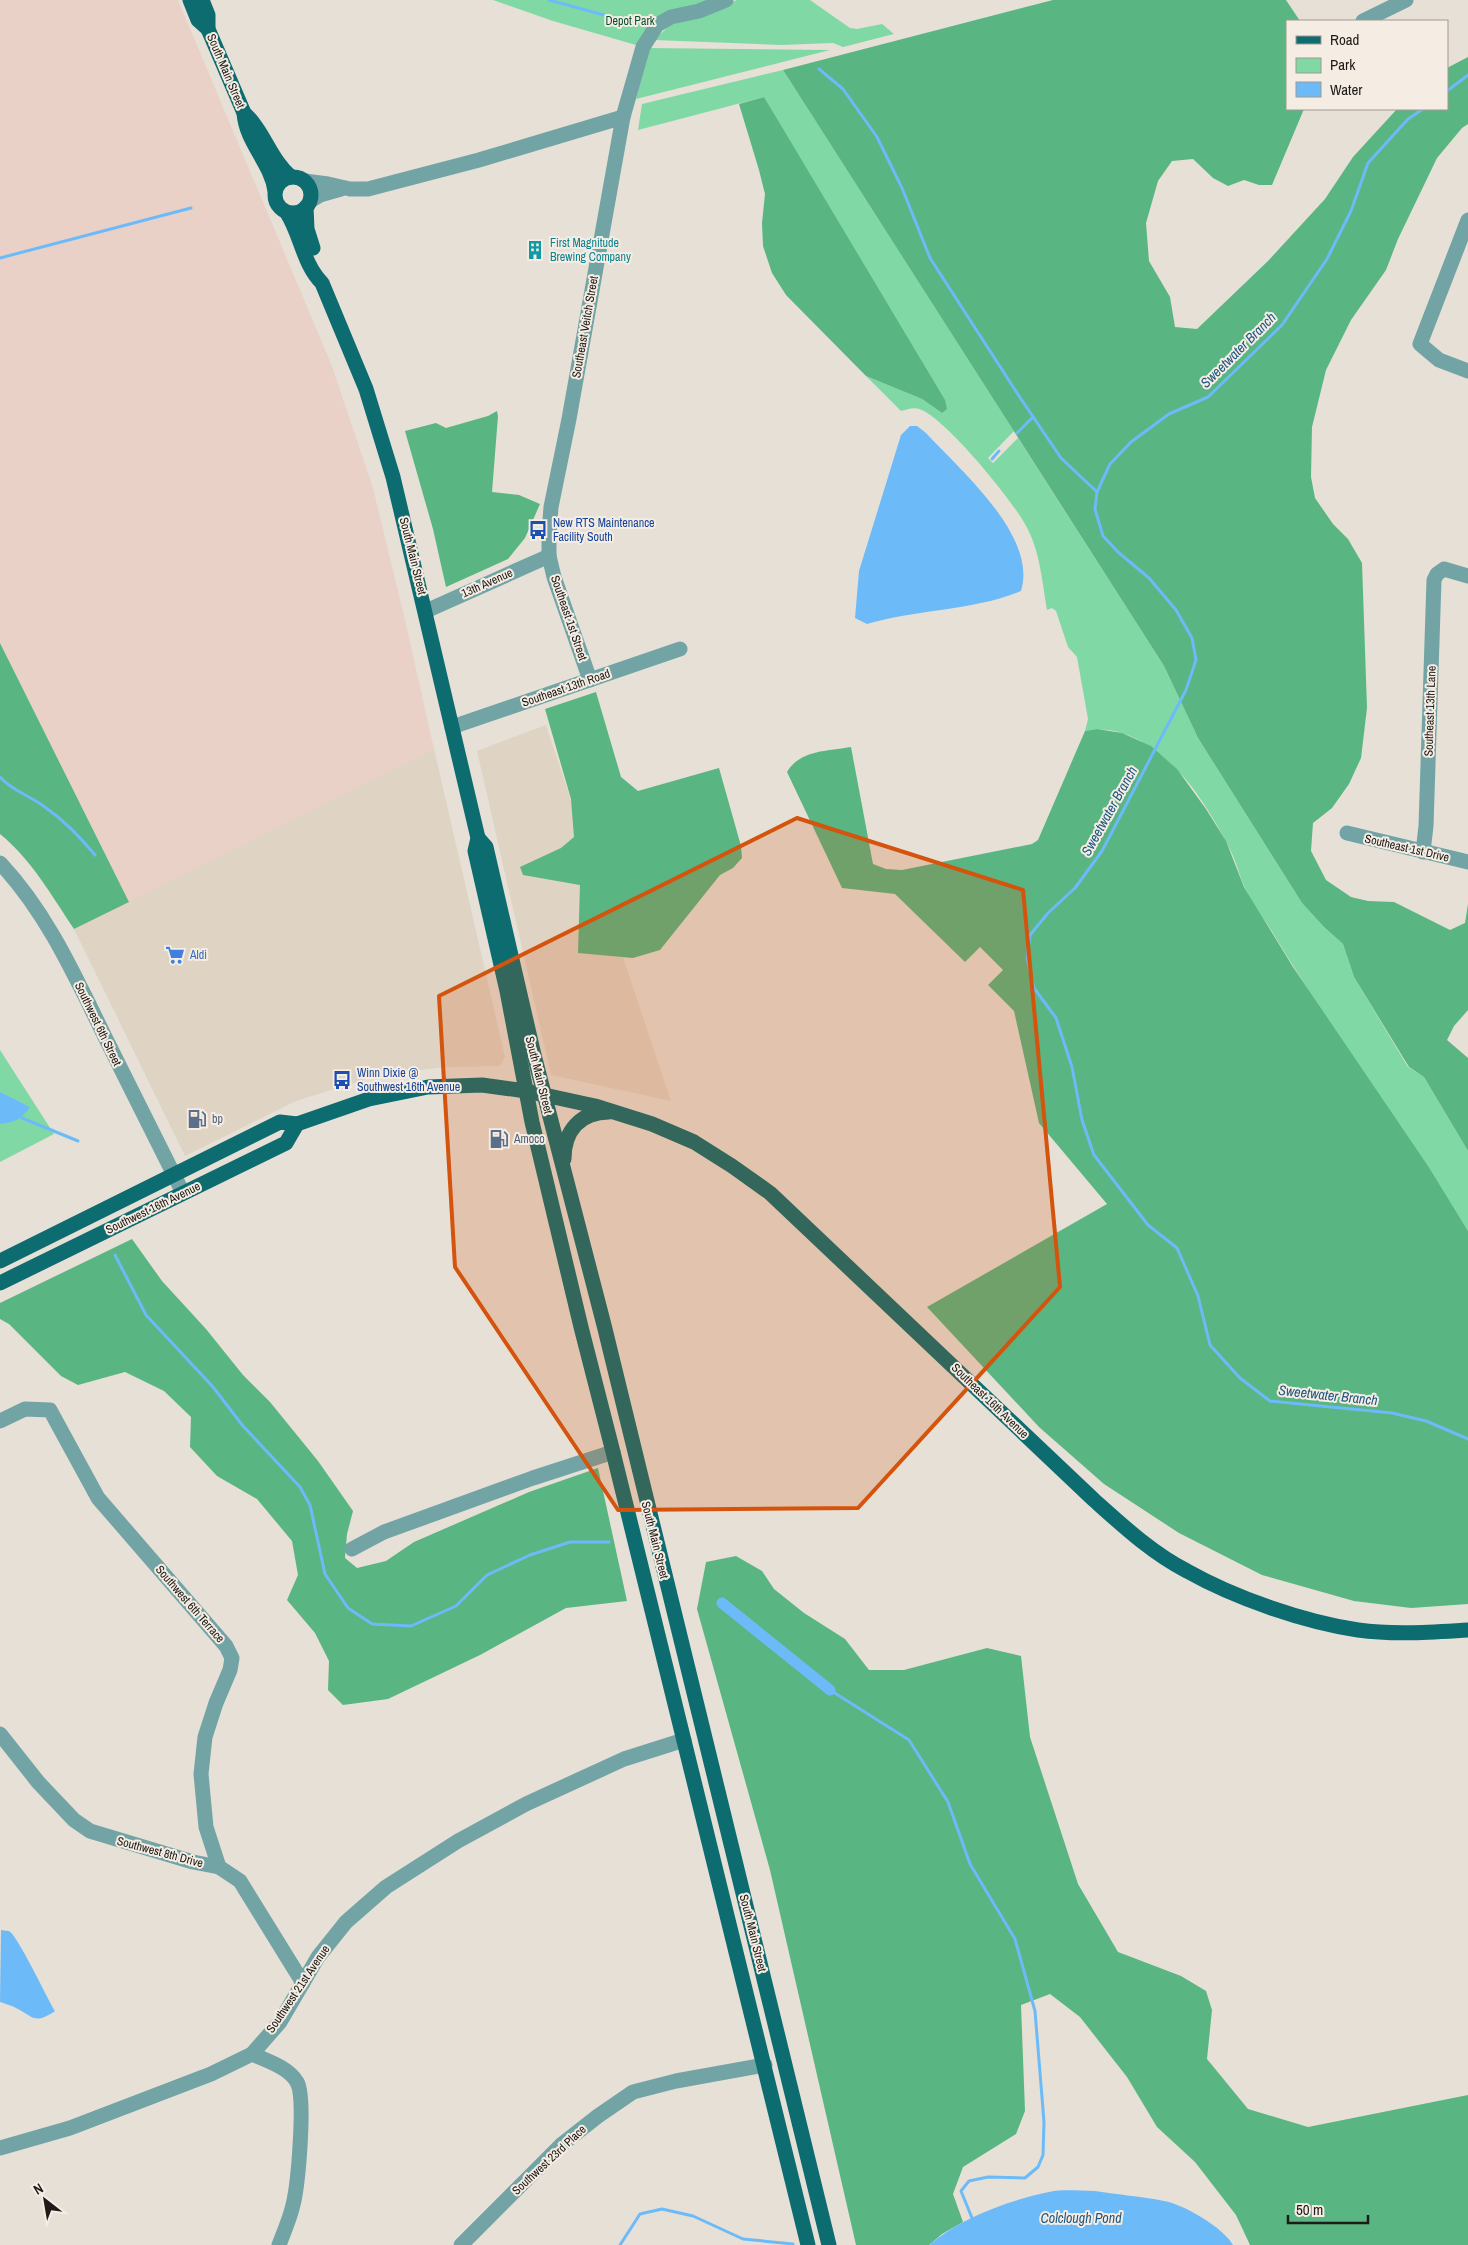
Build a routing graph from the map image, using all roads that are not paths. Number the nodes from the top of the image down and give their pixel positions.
1 (190, 0) edge
2 (202, 0) edge
3 (726, 0) edge
4 (1406, 0) edge
5 (1365, 20) edge
6 (208, 29) junction
7 (244, 114) junction
8 (623, 116) junction
9 (298, 179) junction
10 (345, 188) junction
11 (275, 190) junction
12 (308, 204) junction
13 (287, 213) junction
14 (1468, 220) edge
15 (1461, 258) edge
16 (322, 283) junction
17 (1468, 371) edge
18 (548, 556) junction
19 (1468, 576) edge
20 (426, 611) junction
21 (680, 649) dead end
22 (590, 680) junction
23 (452, 727) junction
24 (1347, 833) dead end
25 (478, 838) junction
26 (1423, 852) junction
27 (1468, 862) edge
28 (0, 863) edge
29 (526, 1091) junction
30 (544, 1094) junction
31 (615, 1112) junction
32 (297, 1124) junction
33 (563, 1170) junction
34 (174, 1175) junction
35 (183, 1193) junction
36 (0, 1261) edge
37 (0, 1283) edge
38 (604, 1325) junction
39 (581, 1327) junction
40 (0, 1421) edge
41 (633, 1449) junction
42 (613, 1452) junction
43 (352, 1549) dead end
44 (1468, 1630) edge
45 (0, 1734) edge
46 (704, 1738) junction
47 (684, 1740) junction
48 (219, 1867) junction
49 (304, 1983) junction
50 (252, 2054) junction
51 (785, 2061) junction
52 (764, 2065) junction
53 (0, 2148) edge
54 (279, 2245) edge
55 (461, 2245) edge
56 (808, 2245) edge
57 (829, 2245) edge

1 - 6 main road, South Main Street
2 - 6 main road, South Main Street
3 - 8 street, Southeast Veitch Street
4 - 5 street
6 - 7 main road, South Main Street
7 - 9 main road, South Main Street
7 - 11 main road, South Main Street
8 - 10 street
8 - 18 street, Southeast Veitch Street
9 - 10 street
9 - 11 main road
9 - 12 main road
10 - 12 street
11 - 13 main road
12 - 13 main road
12 - 16 main road, South Main Street
13 - 16 main road, South Main Street
14 - 15 street
15 - 17 street
16 - 20 main road, South Main Street
18 - 20 street, 13th Avenue
18 - 22 street, Southeast 1st Street
19 - 26 street, Southeast 13th Lane
20 - 23 main road, South Main Street
21 - 22 street, Southeast 13th Road
22 - 23 street, Southeast 13th Road
23 - 25 main road, South Main Street
24 - 26 street, Southeast 1st Drive
25 - 29 main road, South Main Street
25 - 30 main road, South Main Street
26 - 27 street, Southeast 1st Drive
28 - 34 street, Southwest 6th Street
29 - 30 main road, Southwest 16th Avenue
29 - 32 main road, Southwest 16th Avenue
29 - 39 main road, South Main Street
30 - 31 main road, Southeast 16th Avenue
30 - 33 main road, South Main Street
31 - 33 main road
31 - 44 main road, Southeast 16th Avenue
32 - 34 main road, Southwest 16th Avenue
32 - 35 main road, Southwest 16th Avenue
33 - 38 main road, South Main Street
34 - 35 street, Southwest 6th Street
34 - 36 main road, Southwest 16th Avenue
35 - 37 main road, Southwest 16th Avenue
38 - 39 main road
38 - 41 main road, South Main Street
39 - 42 main road, South Main Street
40 - 48 street, Southwest 6th Terrace
41 - 42 main road
41 - 46 main road, South Main Street
42 - 43 street
42 - 47 main road, South Main Street
45 - 48 street, Southwest 8th Drive
46 - 47 main road
46 - 51 main road, South Main Street
47 - 49 street, Southwest 21st Avenue
47 - 52 main road, South Main Street
48 - 49 street, Southwest 8th Drive
49 - 50 street, Southwest 21st Avenue
50 - 53 street, Southwest 21st Avenue
50 - 54 street
51 - 52 main road
51 - 57 main road, South Main Street
52 - 55 street, Southwest 23rd Place
52 - 56 main road, South Main Street

